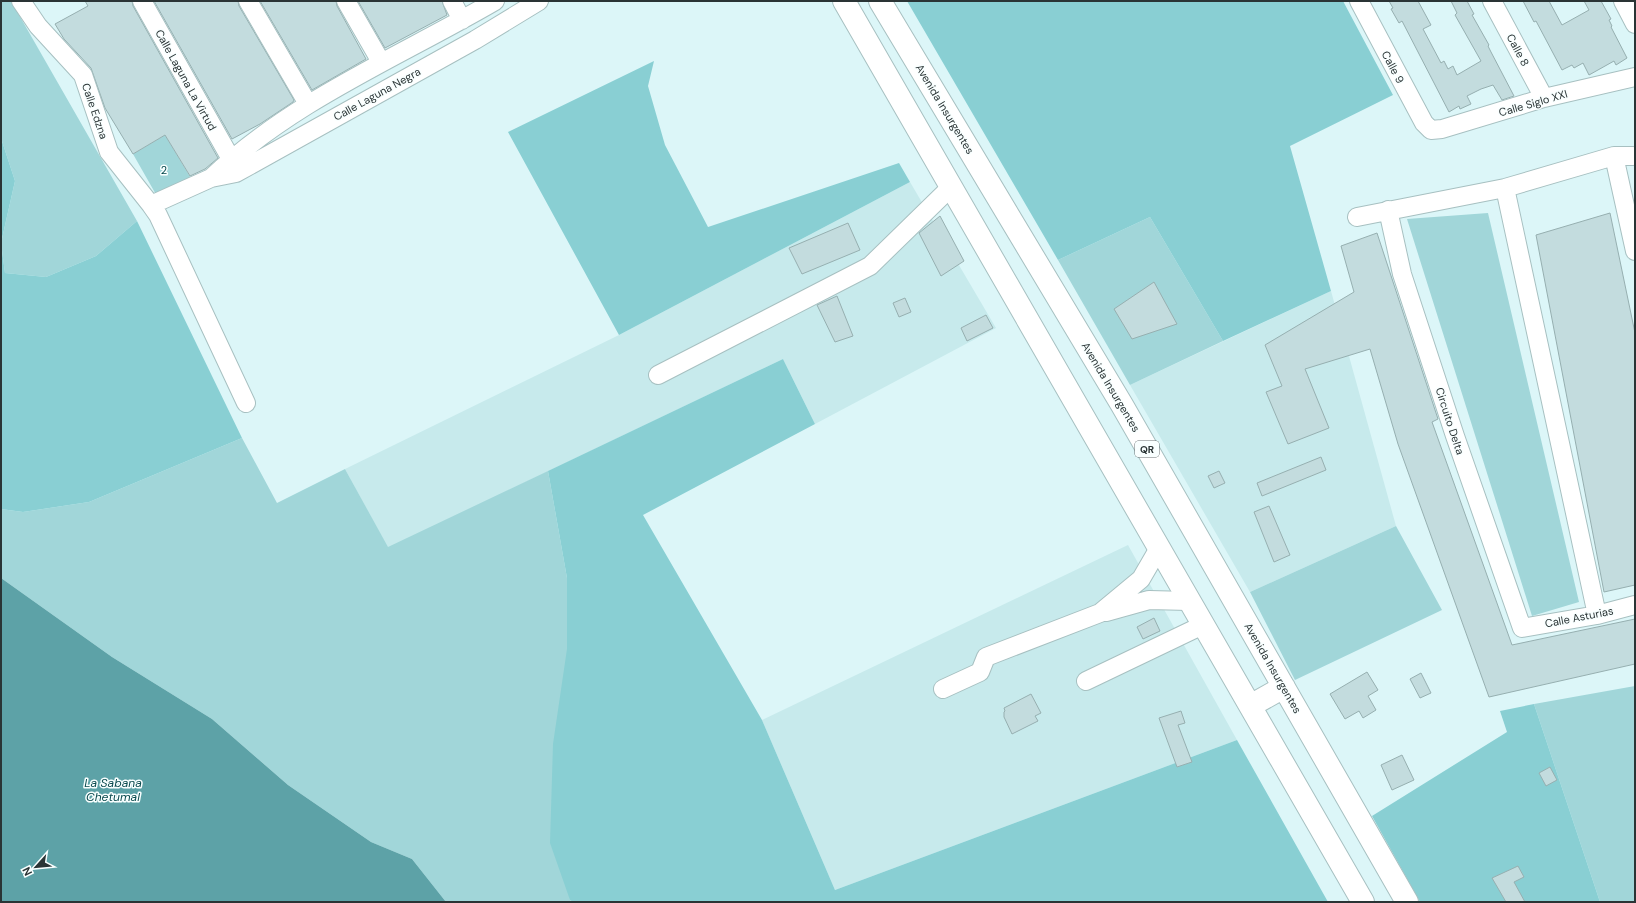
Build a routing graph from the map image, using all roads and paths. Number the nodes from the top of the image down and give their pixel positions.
1 (21, 1) edge
2 (142, 1) edge
3 (248, 1) edge
4 (346, 1) edge
5 (452, 1) edge
6 (495, 1) edge
7 (539, 1) edge
8 (880, 1) edge
9 (1359, 1) edge
10 (1492, 1) edge
11 (1623, 1) edge
12 (851, 3) edge
13 (462, 20) junction
14 (1635, 24) edge
15 (381, 62) junction
16 (1635, 77) edge
17 (1544, 98) junction
18 (308, 104) junction
19 (1431, 130) joint
20 (1614, 156) junction
21 (1633, 156) dead end
22 (231, 159) junction
23 (981, 169) junction
24 (211, 178) junction
25 (951, 187) junction
26 (1505, 188) junction
27 (151, 204) junction
28 (1388, 210) junction
29 (1357, 217) dead end
30 (1635, 251) edge
31 (658, 376) dead end
32 (246, 403) dead end
33 (1159, 548) junction
34 (1189, 601) junction
35 (1635, 606) edge
36 (1100, 613) junction
37 (1597, 615) junction
38 (1203, 625) junction
39 (1522, 628) joint
40 (1086, 681) dead end
41 (1284, 687) junction
42 (943, 689) dead end
43 (1250, 706) junction
44 (1363, 902) edge
45 (1407, 902) edge

1 - 27 street, Calle Edzna
2 - 22 street, Calle Laguna La Virtud
3 - 18 street
4 - 15 street
5 - 13 street
6 - 13 street, Calle Laguna Negra
7 - 24 street, Calle Laguna Negra
8 - 23 main road, Avenida Insurgentes / QR
9 - 19 street, Calle 9
10 - 17 street, Calle 8
11 - 14 street
12 - 25 main road
13 - 15 street, Calle Laguna Negra
15 - 18 street, Calle Laguna Negra
16 - 17 street, Calle Siglo XXI
17 - 19 street, Calle Siglo XXI
18 - 22 street, Calle Laguna Negra
20 - 21 street
20 - 26 street
20 - 30 street
22 - 24 street, Calle Laguna Negra
23 - 25 main road
23 - 41 main road, Avenida Insurgentes / QR
24 - 27 street, Calle Laguna Negra
25 - 31 street
25 - 33 main road
26 - 28 street
26 - 37 street
27 - 32 street, Calle Edzna
28 - 29 street
28 - 39 street, Circuito Delta
33 - 34 main road
33 - 36 street
34 - 36 street
34 - 38 main road
35 - 37 street, Calle Asturias
36 - 42 street
37 - 39 street, Calle Asturias
38 - 40 street
38 - 43 main road
41 - 43 main road
41 - 45 main road, Avenida Insurgentes / QR
43 - 44 main road

